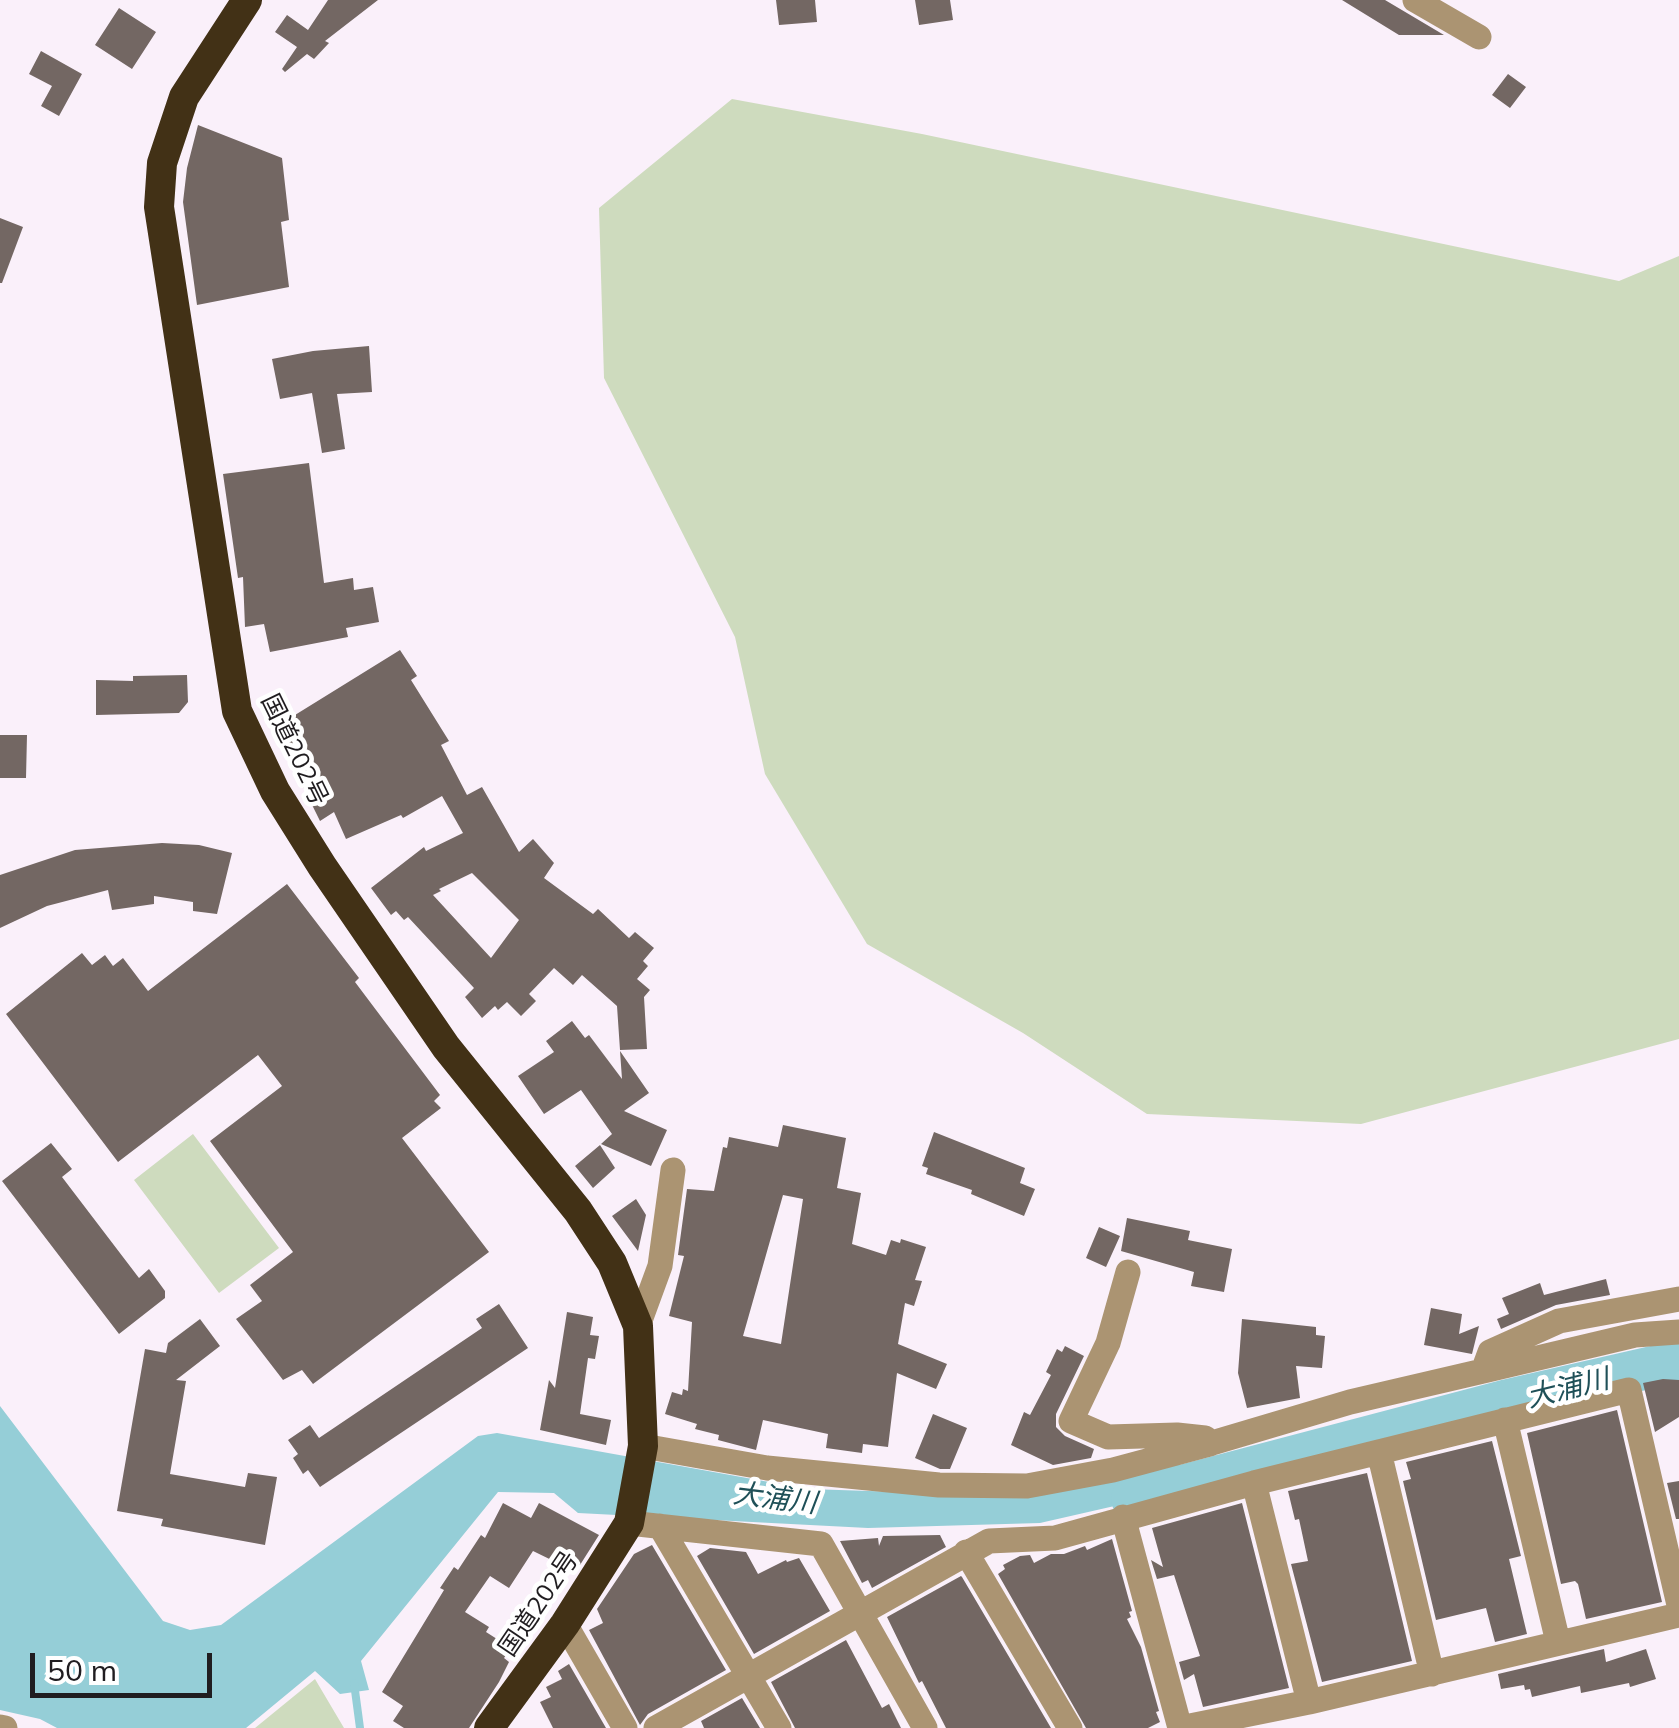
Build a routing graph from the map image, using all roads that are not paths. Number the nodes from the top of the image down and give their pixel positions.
1 (248, 0) edge
2 (1415, 0) edge
3 (1479, 37) dead end
4 (673, 1170) dead end
5 (1128, 1272) dead end
6 (1679, 1299) edge
7 (638, 1326) junction
8 (1679, 1332) edge
9 (1483, 1371) junction
10 (1505, 1420) junction
11 (1108, 1437) junction
12 (1212, 1443) junction
13 (643, 1446) junction
14 (1379, 1452) junction
15 (1113, 1470) junction
16 (1254, 1483) junction
17 (1123, 1517) junction
18 (640, 1520) junction
19 (966, 1552) junction
20 (1679, 1605) edge
21 (859, 1614) junction
22 (1679, 1615) edge
23 (565, 1624) junction
24 (1558, 1642) junction
25 (1432, 1674) junction
26 (749, 1675) junction
27 (1309, 1702) junction
28 (489, 1728) edge
29 (624, 1728) edge
30 (656, 1728) edge
31 (779, 1728) edge
32 (924, 1728) edge
33 (1070, 1728) edge
34 (1180, 1728) edge

1 - 7 highway, 国道202号
2 - 3 street
4 - 7 street
5 - 11 street
6 - 9 street
7 - 13 highway, 国道202号
8 - 9 street
9 - 12 street
10 - 14 street
10 - 20 street
10 - 24 street
11 - 12 street
11 - 15 street
12 - 15 street
13 - 15 street
13 - 18 highway, 国道202号
14 - 16 street
14 - 25 street
16 - 17 street
16 - 27 street
17 - 19 street
17 - 34 street
18 - 21 street
18 - 23 highway, 国道202号
18 - 26 street
19 - 21 street
19 - 33 street
21 - 26 street
21 - 32 street
22 - 24 street
23 - 28 highway, 国道202号
23 - 29 street
24 - 25 street
25 - 27 street
26 - 30 street
26 - 31 street
27 - 34 street

